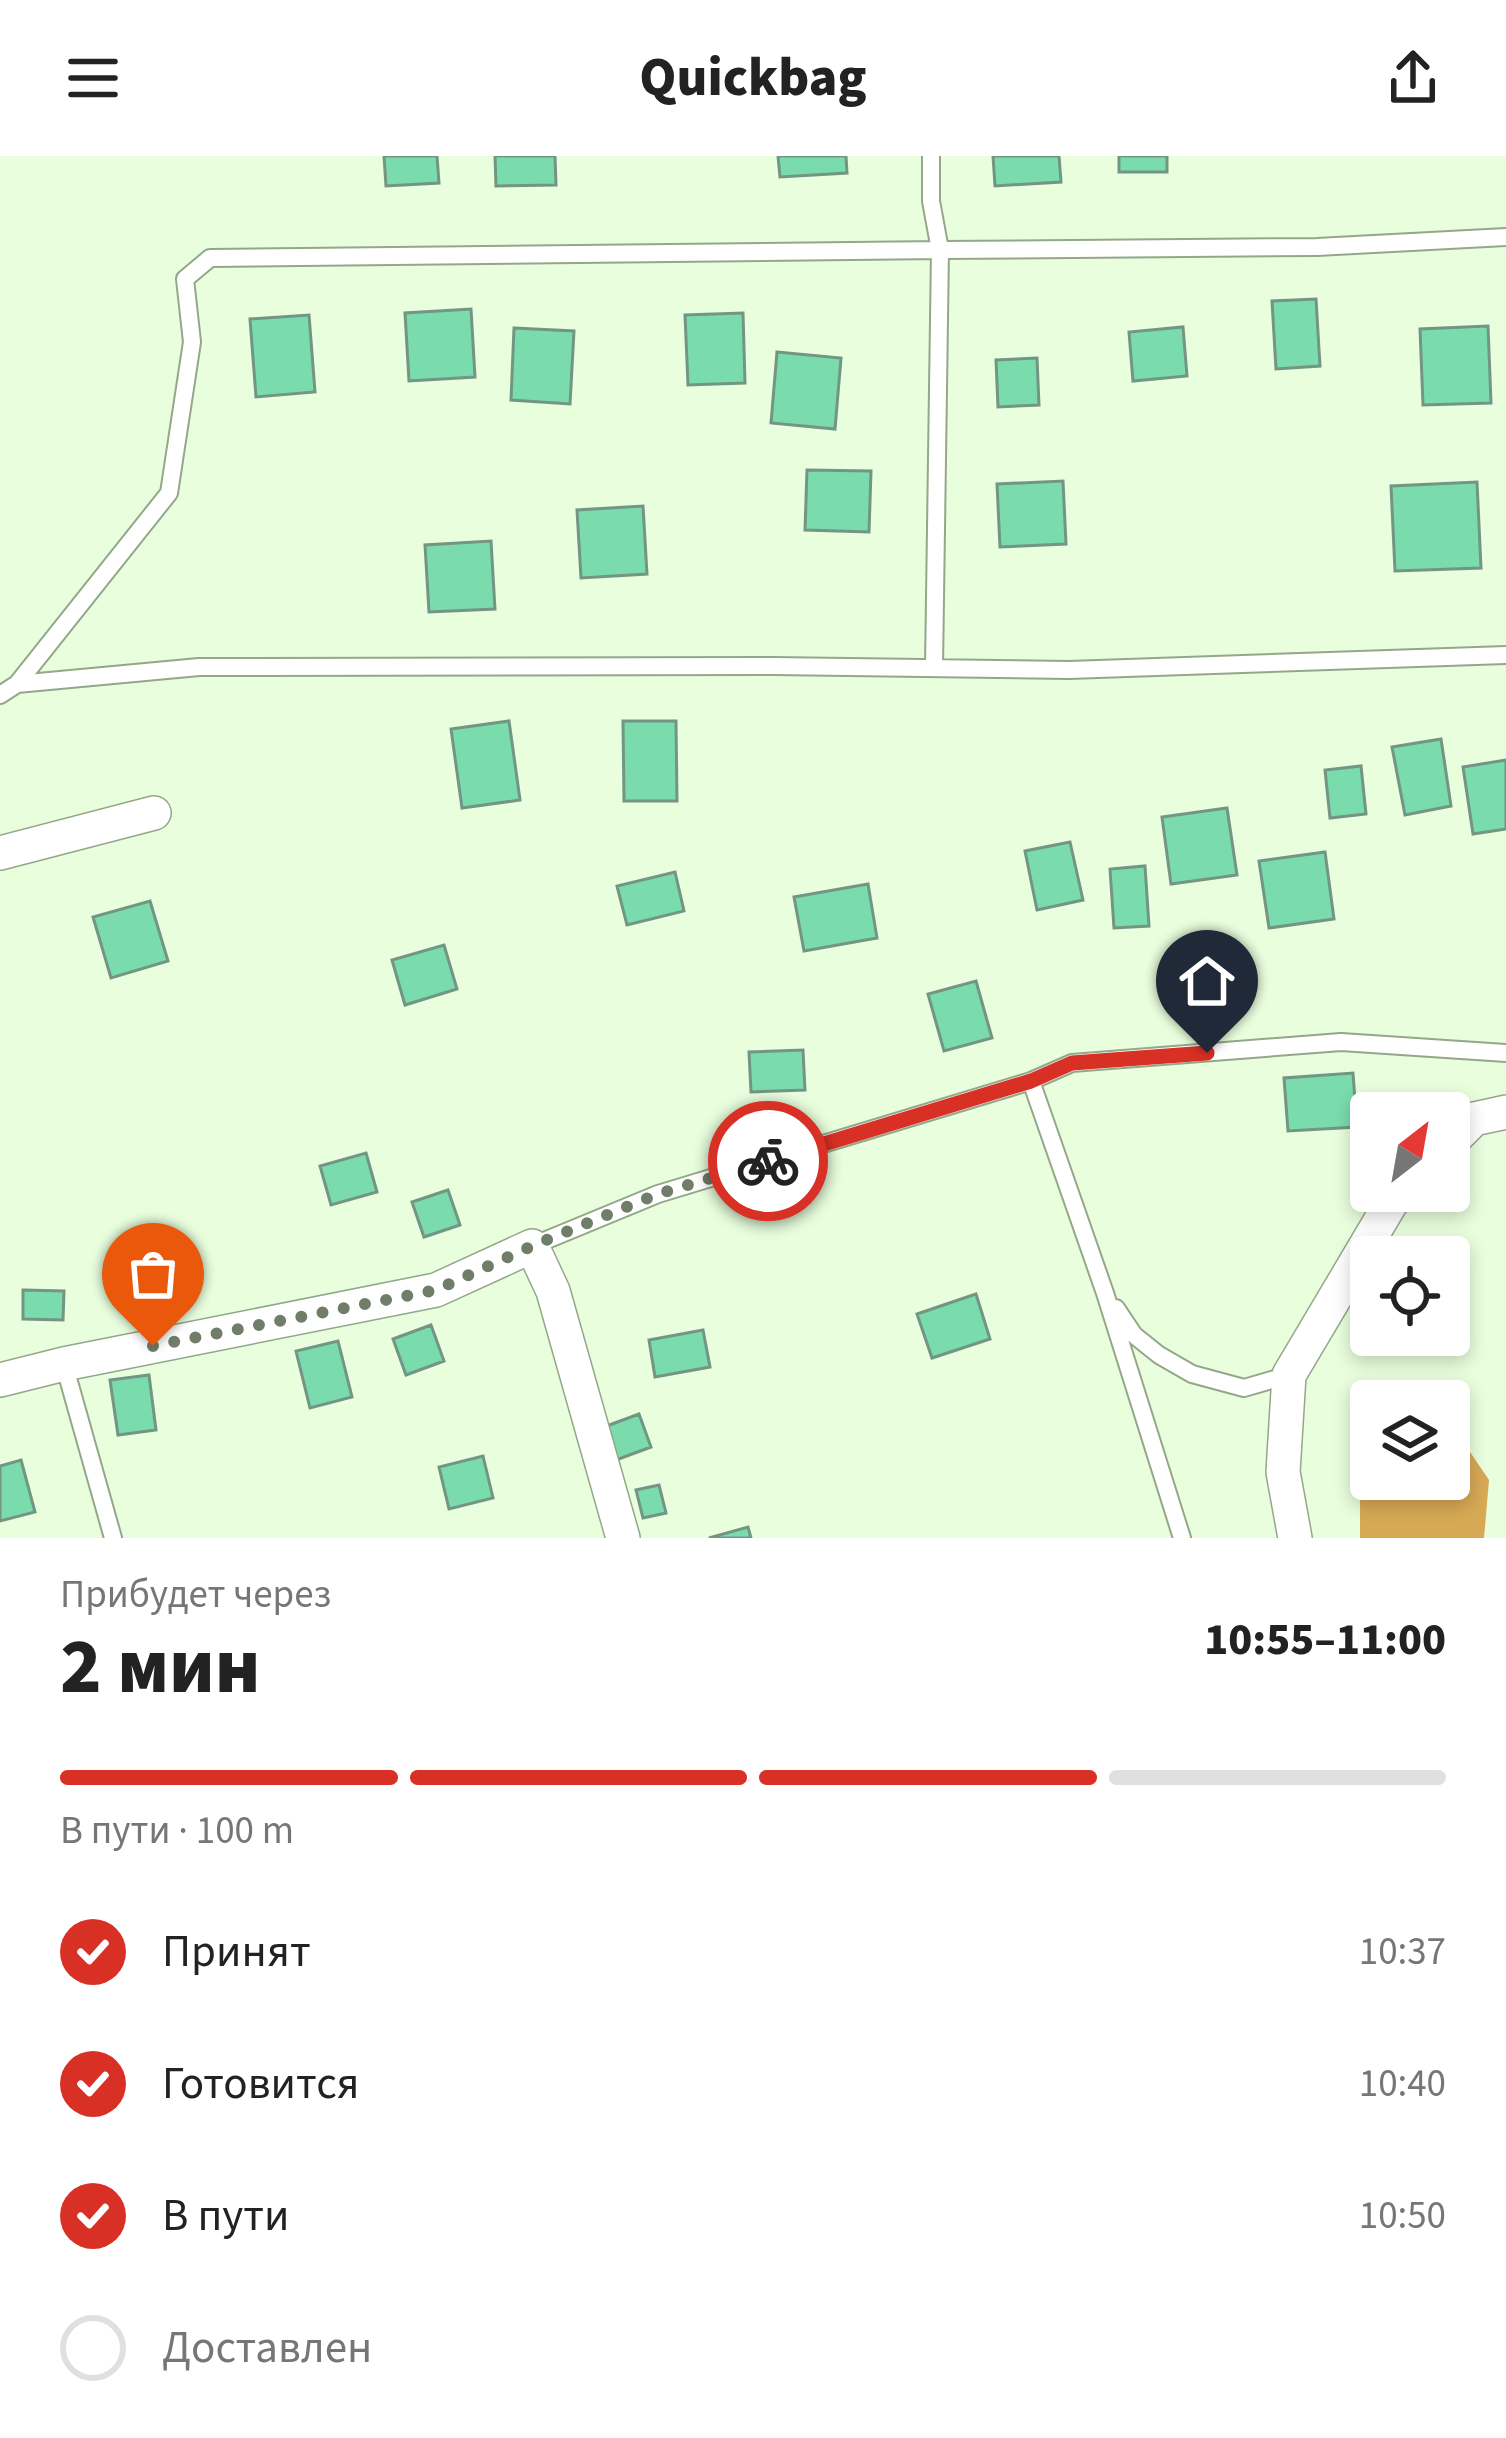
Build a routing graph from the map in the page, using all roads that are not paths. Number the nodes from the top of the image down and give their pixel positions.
1 (931, 156) edge
2 (1506, 237) edge
3 (940, 250) junction
4 (1506, 656) edge
5 (934, 668) junction
6 (17, 684) junction
7 (0, 695) edge
8 (154, 813) dead end
9 (0, 853) edge
10 (1506, 1053) edge
11 (1031, 1081) junction
12 (1506, 1112) edge
13 (1470, 1123) edge
14 (1385, 1212) edge
15 (532, 1246) junction
16 (1105, 1293) junction
17 (64, 1364) junction
18 (1289, 1375) junction
19 (0, 1380) edge
20 (113, 1538) edge
21 (623, 1538) edge
22 (1182, 1538) edge
23 (1295, 1538) edge

1 - 3 lane
2 - 3 lane
3 - 5 lane
3 - 6 lane
4 - 5 lane
5 - 6 lane
6 - 7 lane
8 - 9 street
10 - 11 lane
11 - 15 lane
11 - 16 lane
12 - 13 street
14 - 18 street
15 - 17 street
15 - 21 street
16 - 18 lane
16 - 22 lane
17 - 19 street
17 - 20 lane
18 - 23 street

